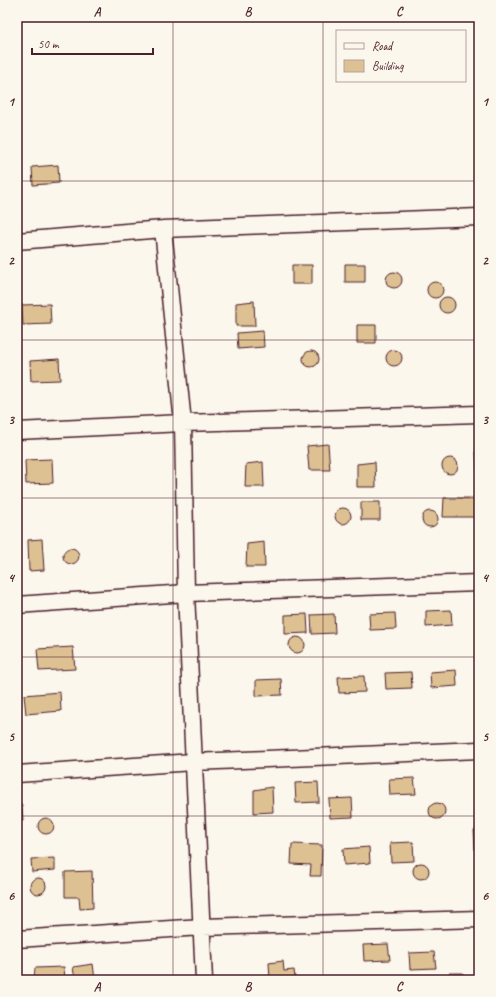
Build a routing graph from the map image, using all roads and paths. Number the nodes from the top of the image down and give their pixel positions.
1 (479, 217) edge
2 (163, 229) junction
3 (17, 241) edge
4 (479, 414) edge
5 (183, 423) junction
6 (17, 431) edge
7 (479, 583) edge
8 (186, 593) junction
9 (17, 605) edge
10 (479, 750) edge
11 (194, 762) junction
12 (17, 774) edge
13 (479, 919) edge
14 (202, 927) junction
15 (17, 939) edge
16 (204, 980) edge

1 - 2 street
2 - 3 street
2 - 5 street
4 - 5 street
5 - 6 street
5 - 8 street
7 - 8 street
8 - 9 street
8 - 11 street
10 - 11 street
11 - 12 street
11 - 14 street
13 - 14 street
14 - 15 street
14 - 16 street

